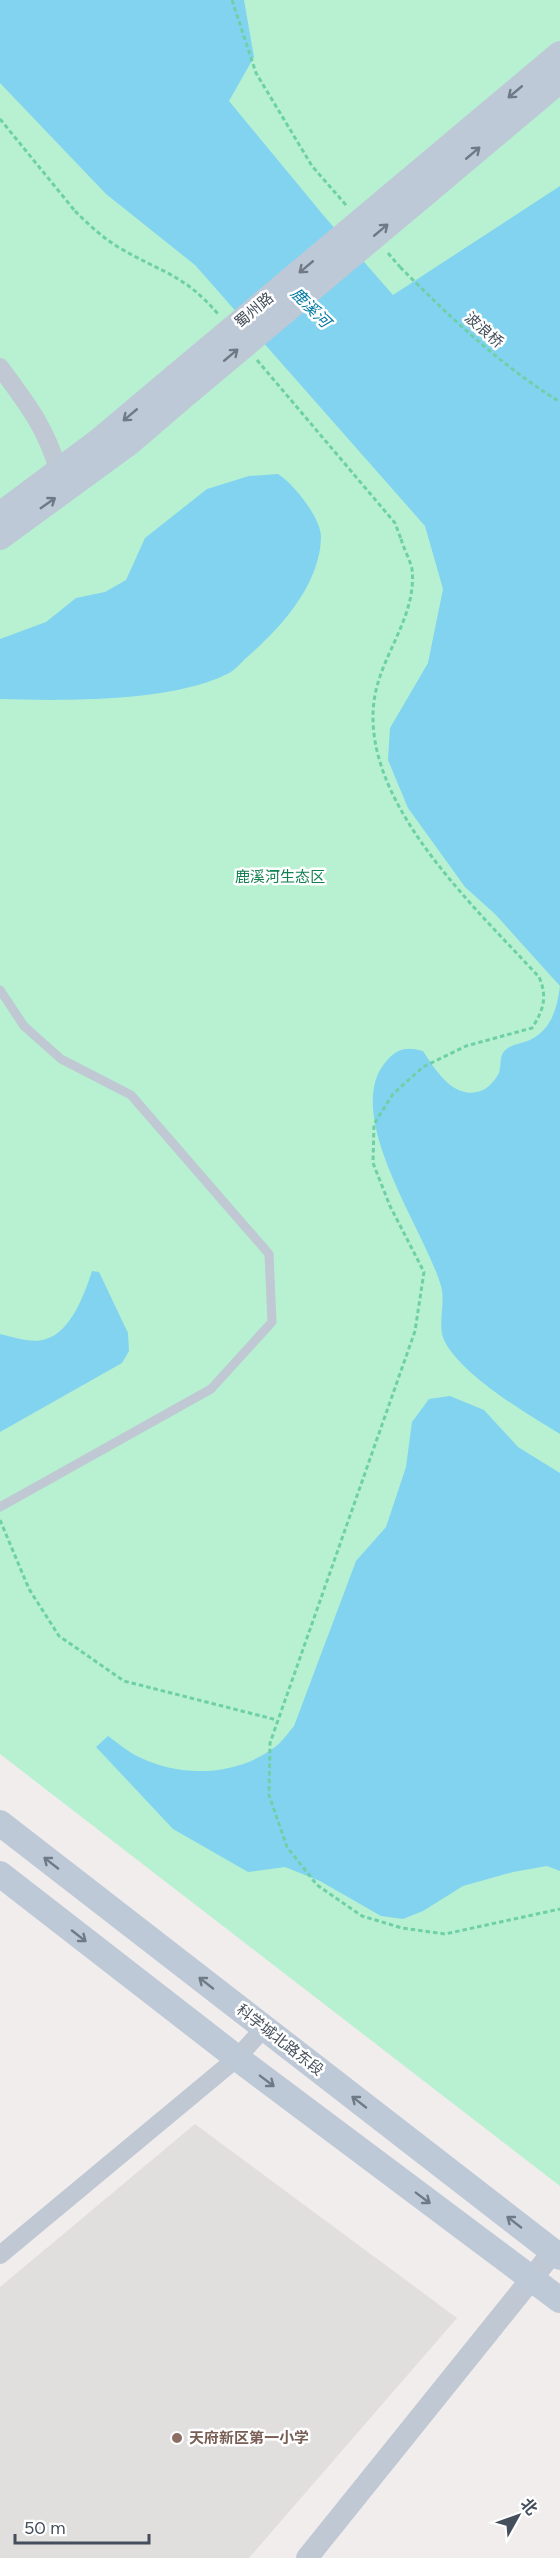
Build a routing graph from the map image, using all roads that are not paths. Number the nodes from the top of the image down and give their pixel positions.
1 (560, 54) edge
2 (560, 80) edge
3 (422, 183) junction
4 (0, 367) edge
5 (181, 385) junction
6 (59, 472) junction
7 (0, 515) edge
8 (0, 537) edge
9 (0, 990) edge
10 (0, 1507) edge
11 (0, 1823) edge
12 (0, 1874) edge
13 (264, 2028) junction
14 (237, 2058) junction
15 (0, 2255) edge
16 (556, 2255) edge
17 (531, 2279) junction
18 (560, 2300) edge
19 (307, 2558) edge

1 -> 3 main road, 蜀州路
3 -> 2 main road, 蜀州路
3 - 5 main road, 蜀州路, bridge
4 - 6 street
5 -> 6 main road, 蜀州路
8 -> 5 main road, 蜀州路
6 - 7 main road, 蜀州路
9 - 10 lane
13 -> 11 main road, 科学城北路东段
12 -> 14 main road
13 - 14 street
16 -> 13 main road, 科学城北路东段
14 - 15 street
14 -> 17 main road
16 - 17 street
17 - 18 main road
17 - 19 street

